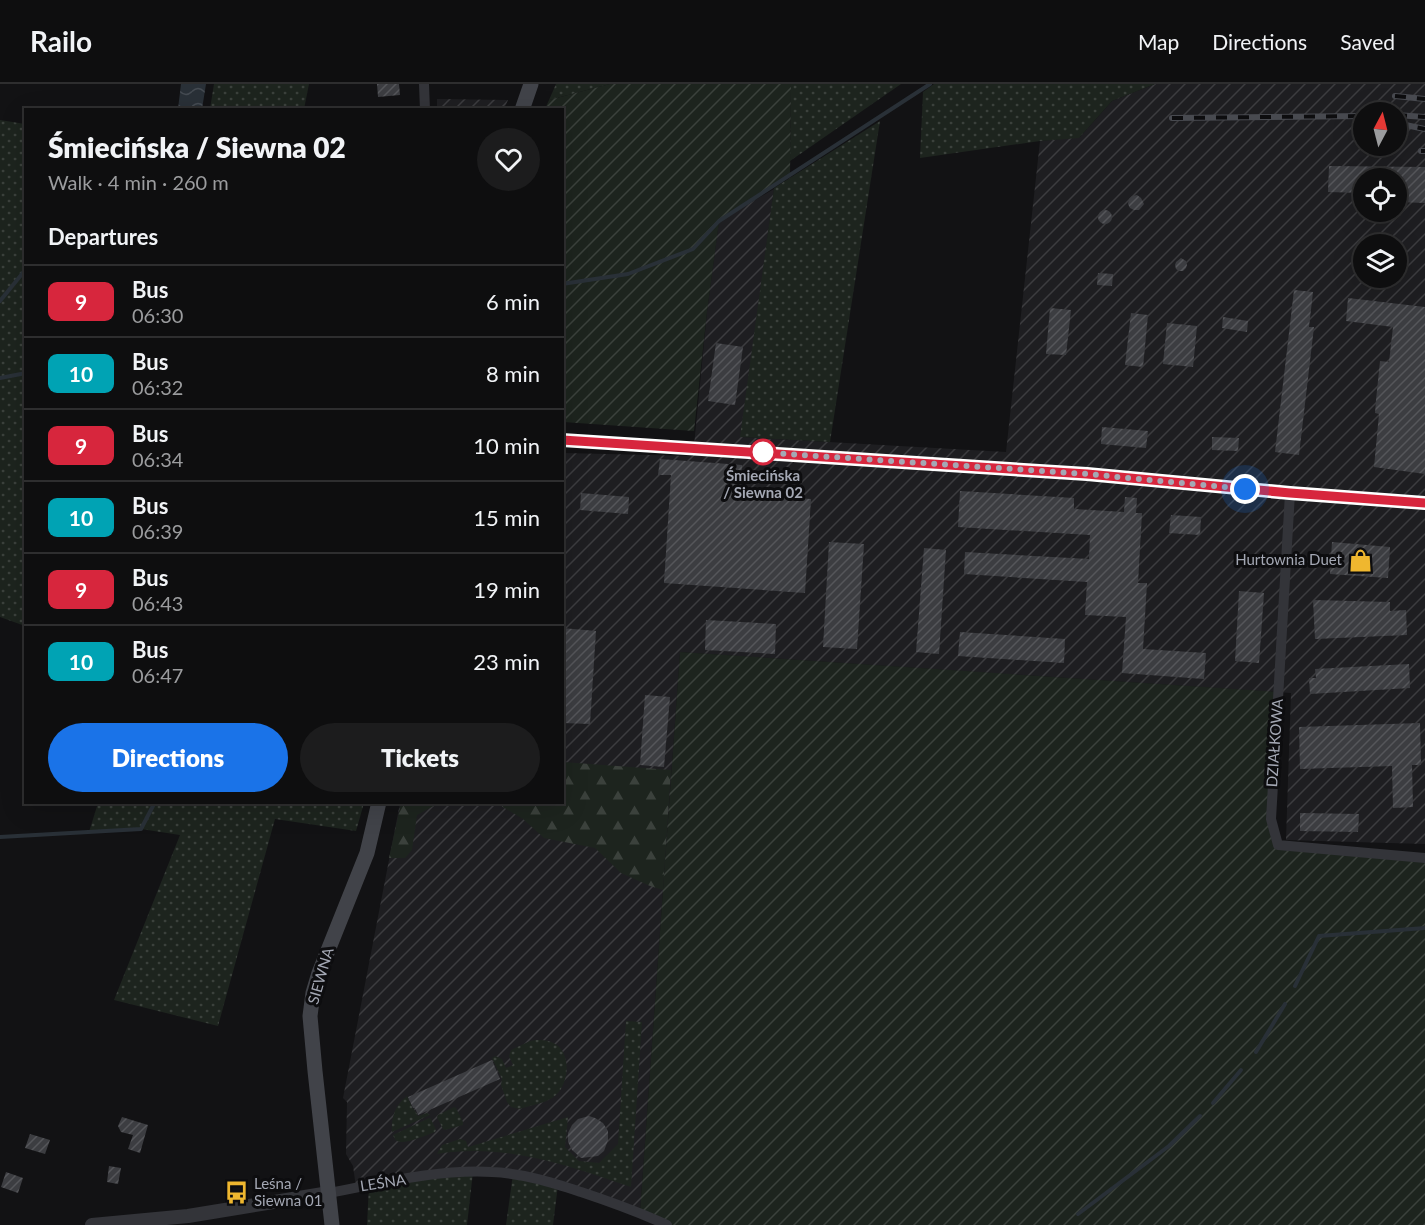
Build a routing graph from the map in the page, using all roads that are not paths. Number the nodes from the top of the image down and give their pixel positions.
1 (424, 84) edge
2 (531, 84) edge
3 (425, 108) edge
4 (523, 108) edge
5 (564, 440) edge
6 (1290, 493) junction
7 (1425, 503) edge
8 (379, 804) edge
9 (1425, 858) edge
10 (329, 1193) junction
11 (92, 1225) edge
12 (332, 1225) edge
13 (667, 1225) edge

1 - 3 street
2 - 4 main road
5 - 6 street
6 - 7 street
6 - 9 street, DZIAŁKOWA
8 - 10 main road, SIEWNA
10 - 11 street, LEŚNA
10 - 12 main road, SIEWNA
10 - 13 street, LEŚNA

